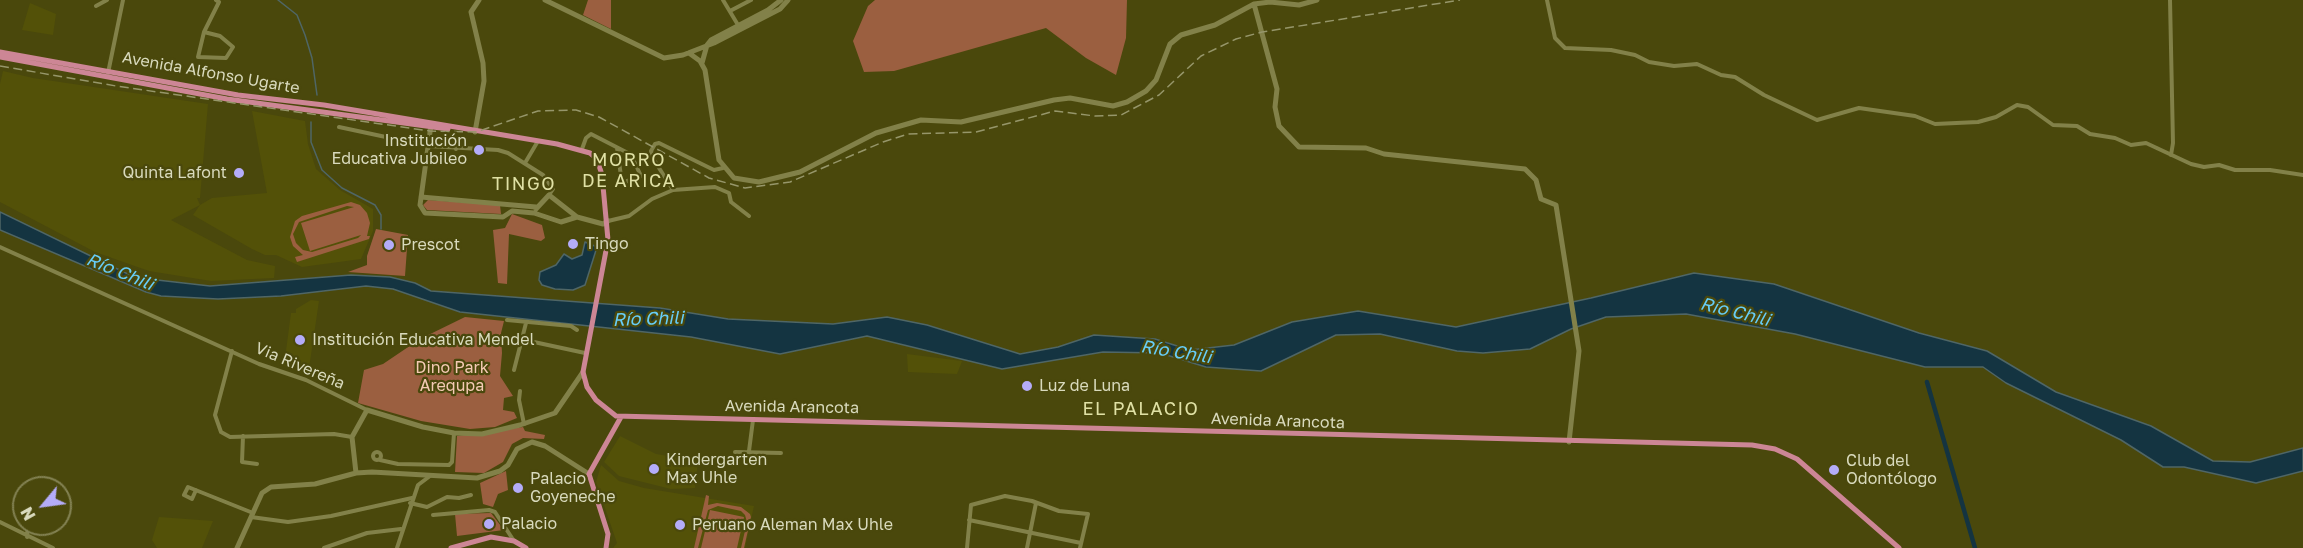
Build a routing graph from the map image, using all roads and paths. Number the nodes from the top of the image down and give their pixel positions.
1 (107, 0) edge
2 (123, 0) edge
3 (216, 0) edge
4 (479, 0) edge
5 (545, 0) edge
6 (723, 0) edge
7 (751, 0) edge
8 (781, 0) edge
9 (788, 0) edge
10 (1317, 0) edge
11 (1547, 0) edge
12 (2170, 0) edge
13 (1254, 4) junction
14 (96, 6) dead end
15 (730, 11) junction
16 (738, 25) junction
17 (204, 32) junction
18 (707, 45) junction
19 (0, 52) edge
20 (689, 52) junction
21 (0, 57) edge
22 (702, 63) junction
23 (108, 73) junction
24 (430, 126) junction
25 (339, 127) dead end
26 (475, 132) junction
27 (457, 140) dead end
28 (538, 141) junction
29 (428, 146) junction
30 (617, 148) junction
31 (455, 149) junction
32 (582, 149) junction
33 (2171, 155) junction
34 (525, 163) junction
35 (723, 168) junction
36 (2303, 175) edge
37 (674, 190) junction
38 (549, 195) junction
39 (421, 197) junction
40 (509, 204) junction
41 (535, 210) junction
42 (510, 213) junction
43 (749, 216) dead end
44 (577, 217) junction
45 (608, 221) junction
46 (0, 247) edge
47 (507, 320) dead end
48 (526, 323) junction
49 (577, 330) dead end
50 (520, 339) junction
51 (232, 351) junction
52 (585, 353) junction
53 (514, 370) dead end
54 (584, 372) junction
55 (520, 391) dead end
56 (367, 410) junction
57 (621, 417) junction
58 (753, 420) junction
59 (524, 424) junction
60 (454, 433) junction
61 (243, 436) junction
62 (352, 437) junction
63 (1569, 442) junction
64 (749, 451) junction
65 (735, 452) dead end
66 (782, 453) dead end
67 (380, 459) dead end
68 (257, 464) dead end
69 (356, 473) junction
70 (589, 474) junction
71 (430, 476) junction
72 (196, 490) dead end
73 (471, 495) dead end
74 (412, 498) junction
75 (410, 503) junction
76 (1036, 503) junction
77 (252, 515) junction
78 (433, 515) dead end
79 (969, 520) junction
80 (0, 522) edge
81 (401, 529) junction
82 (1030, 531) junction
83 (27, 537) joint
84 (514, 541) junction
85 (1080, 546) edge
86 (53, 548) edge
87 (237, 548) edge
88 (324, 548) edge
89 (397, 548) edge
90 (451, 548) edge
91 (526, 548) edge
92 (606, 548) edge
93 (967, 548) edge
94 (1027, 548) edge
95 (1899, 548) edge

1 - 14 street
2 - 23 street
3 - 17 street
4 - 26 main road
5 - 20 main road
6 - 15 street
7 - 15 street
8 - 16 main road
9 - 18 main road
10 - 13 main road
11 - 33 street
12 - 33 street
13 - 35 main road
13 - 63 main road
15 - 16 street
16 - 18 main road
17 - 17 street
18 - 20 main road
18 - 22 main road
19 - 23 main road, Avenida Alfonso Ugarte
20 - 22 main road
21 - 23 main road, Avenida Alfonso Ugarte
22 - 35 main road
23 - 24 main road, Avenida Alfonso Ugarte
24 - 26 main road, Avenida Alfonso Ugarte
24 - 29 main road
25 - 29 street
26 - 28 main road, Avenida Alfonso Ugarte
27 - 31 street
28 - 32 main road, Avenida Alfonso Ugarte
28 - 34 street
29 - 31 street
29 - 39 main road
30 - 30 street
30 - 32 street
31 - 34 street
32 - 45 main road
33 - 36 street
34 - 38 street
35 - 37 street
37 - 43 street
37 - 45 street
38 - 41 main road
38 - 44 main road
39 - 40 main road
39 - 42 main road
40 - 41 main road
40 - 42 main road
41 - 42 main road
41 - 44 main road
44 - 45 main road
45 - 52 main road
46 - 51 street, Via Rivereña
47 - 48 street
48 - 49 street
48 - 50 street
50 - 52 street
50 - 53 street
51 - 56 street, Via Rivereña
51 - 61 street
52 - 54 main road
54 - 57 main road
54 - 59 main road, Via Rivereña
55 - 59 street
56 - 60 main road, Via Rivereña
56 - 62 main road
57 - 58 main road, Avenida Arancota
57 - 70 main road
58 - 63 main road, Avenida Arancota
58 - 64 street
59 - 60 main road, Via Rivereña
60 - 67 street
61 - 62 street
61 - 68 street
62 - 69 main road
63 - 95 main road, Avenida Arancota
64 - 65 street
64 - 66 street
69 - 71 main road
69 - 77 main road
70 - 71 main road
70 - 92 main road
71 - 74 street
72 - 77 street
73 - 75 street
74 - 75 street
74 - 77 street
75 - 81 street
76 - 79 street
76 - 82 street
76 - 85 street
77 - 87 main road
78 - 84 street
79 - 82 street
79 - 93 street
80 - 83 street
81 - 88 street
81 - 89 street
82 - 85 street
82 - 94 street
83 - 86 street
84 - 90 main road
84 - 91 main road

